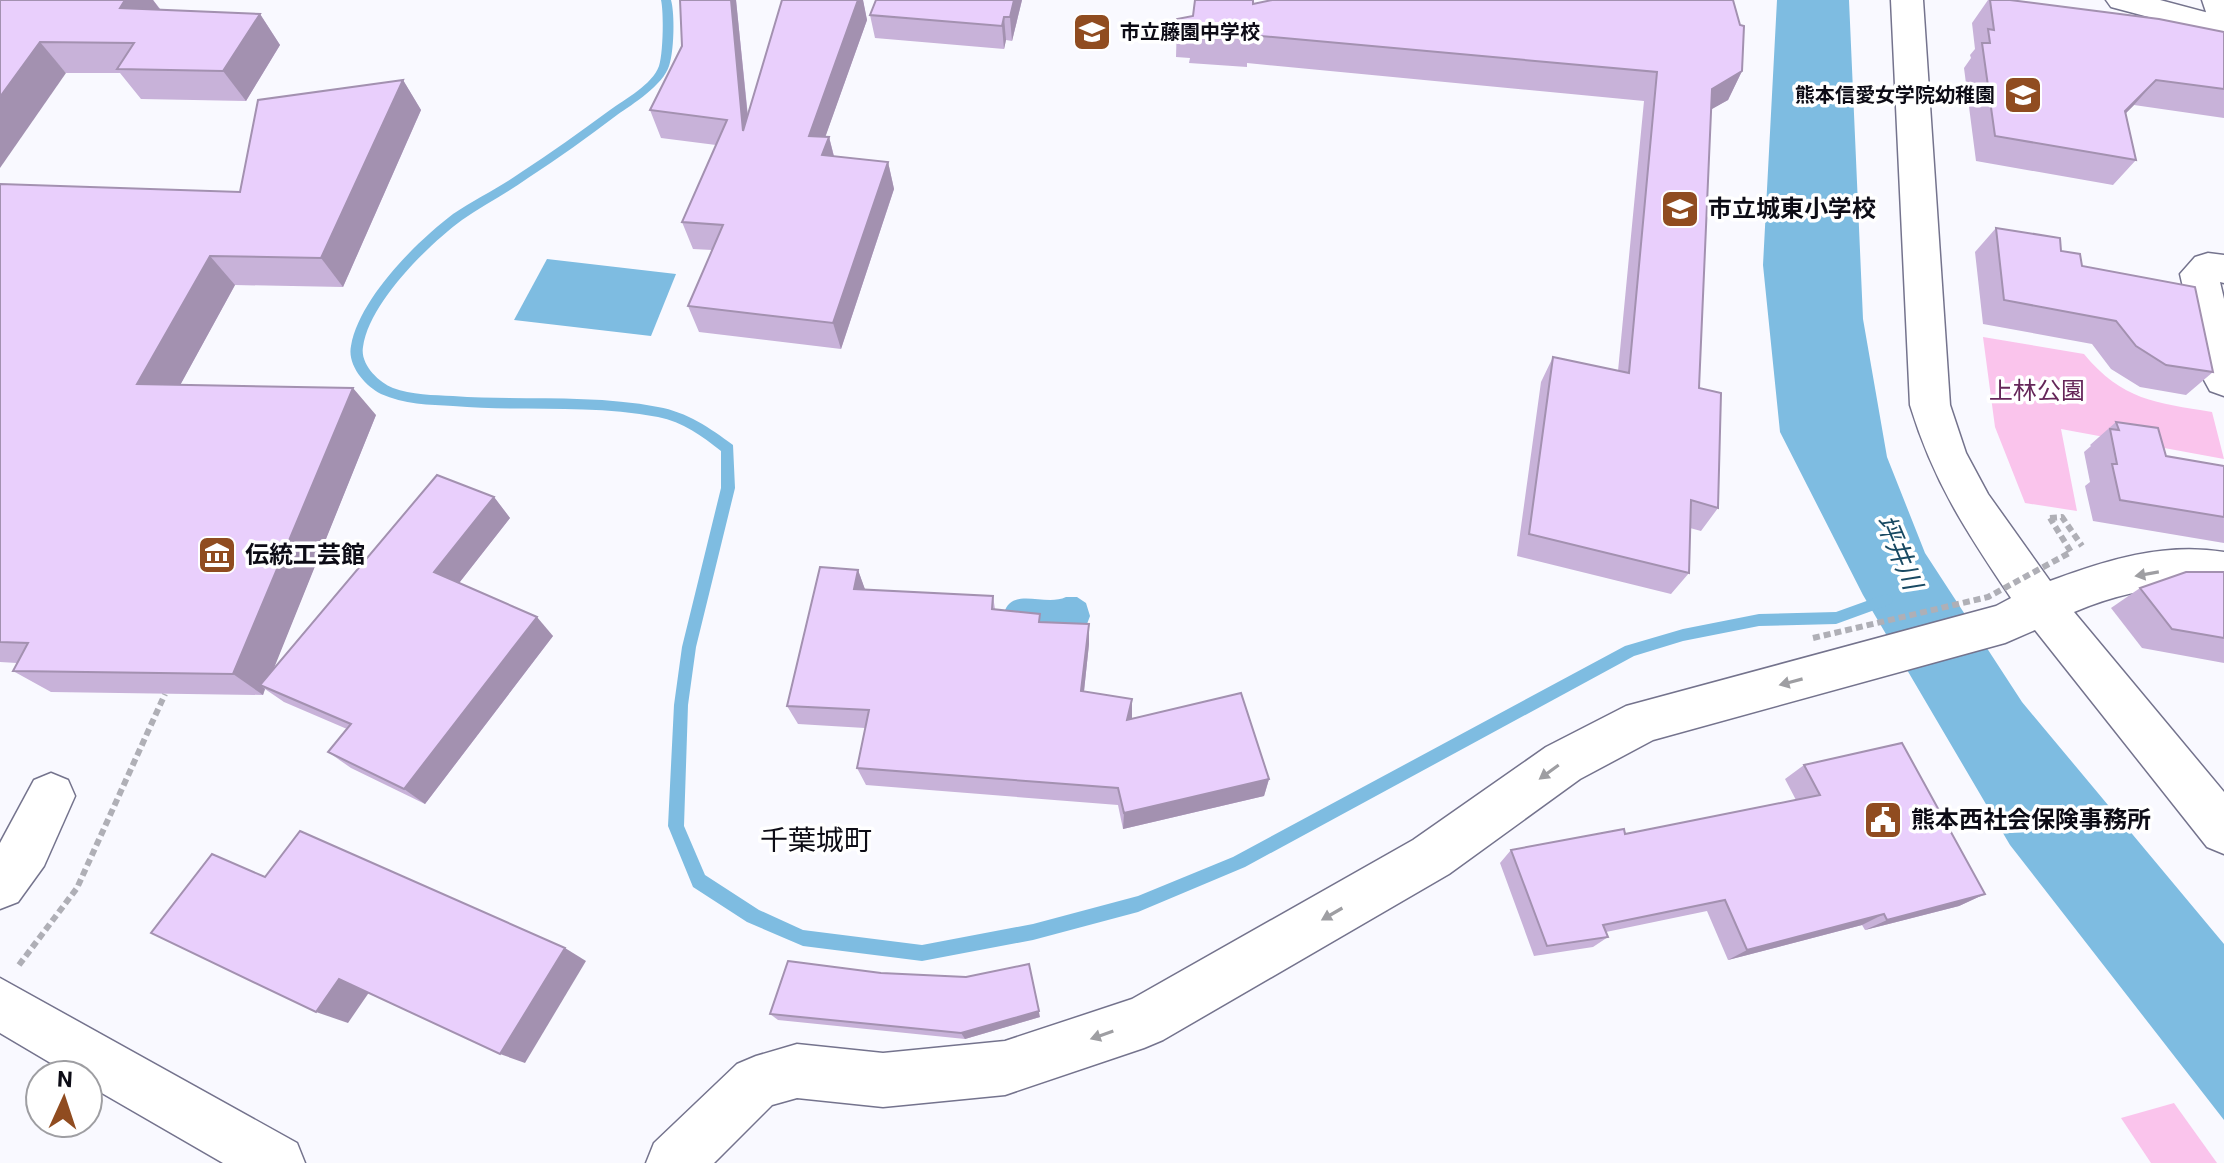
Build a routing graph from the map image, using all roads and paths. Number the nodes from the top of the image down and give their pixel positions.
1 (1907, 0) edge
2 (2122, 0) edge
3 (2221, 18) edge
4 (2224, 269) edge
5 (2224, 380) edge
6 (2083, 548) dead end
7 (2224, 571) edge
8 (2022, 613) junction
9 (1813, 638) dead end
10 (165, 694) edge
11 (51, 796) dead end
12 (2218, 814) edge
13 (0, 884) edge
14 (4, 990) edge
15 (277, 1163) edge
16 (674, 1163) edge

1 - 8 street
2 - 3 street
4 - 5 street
6 - 9 path, bridge
7 -> 8 street
8 - 12 street
8 -> 16 street
10 - 14 path
11 - 13 street
14 - 15 street

